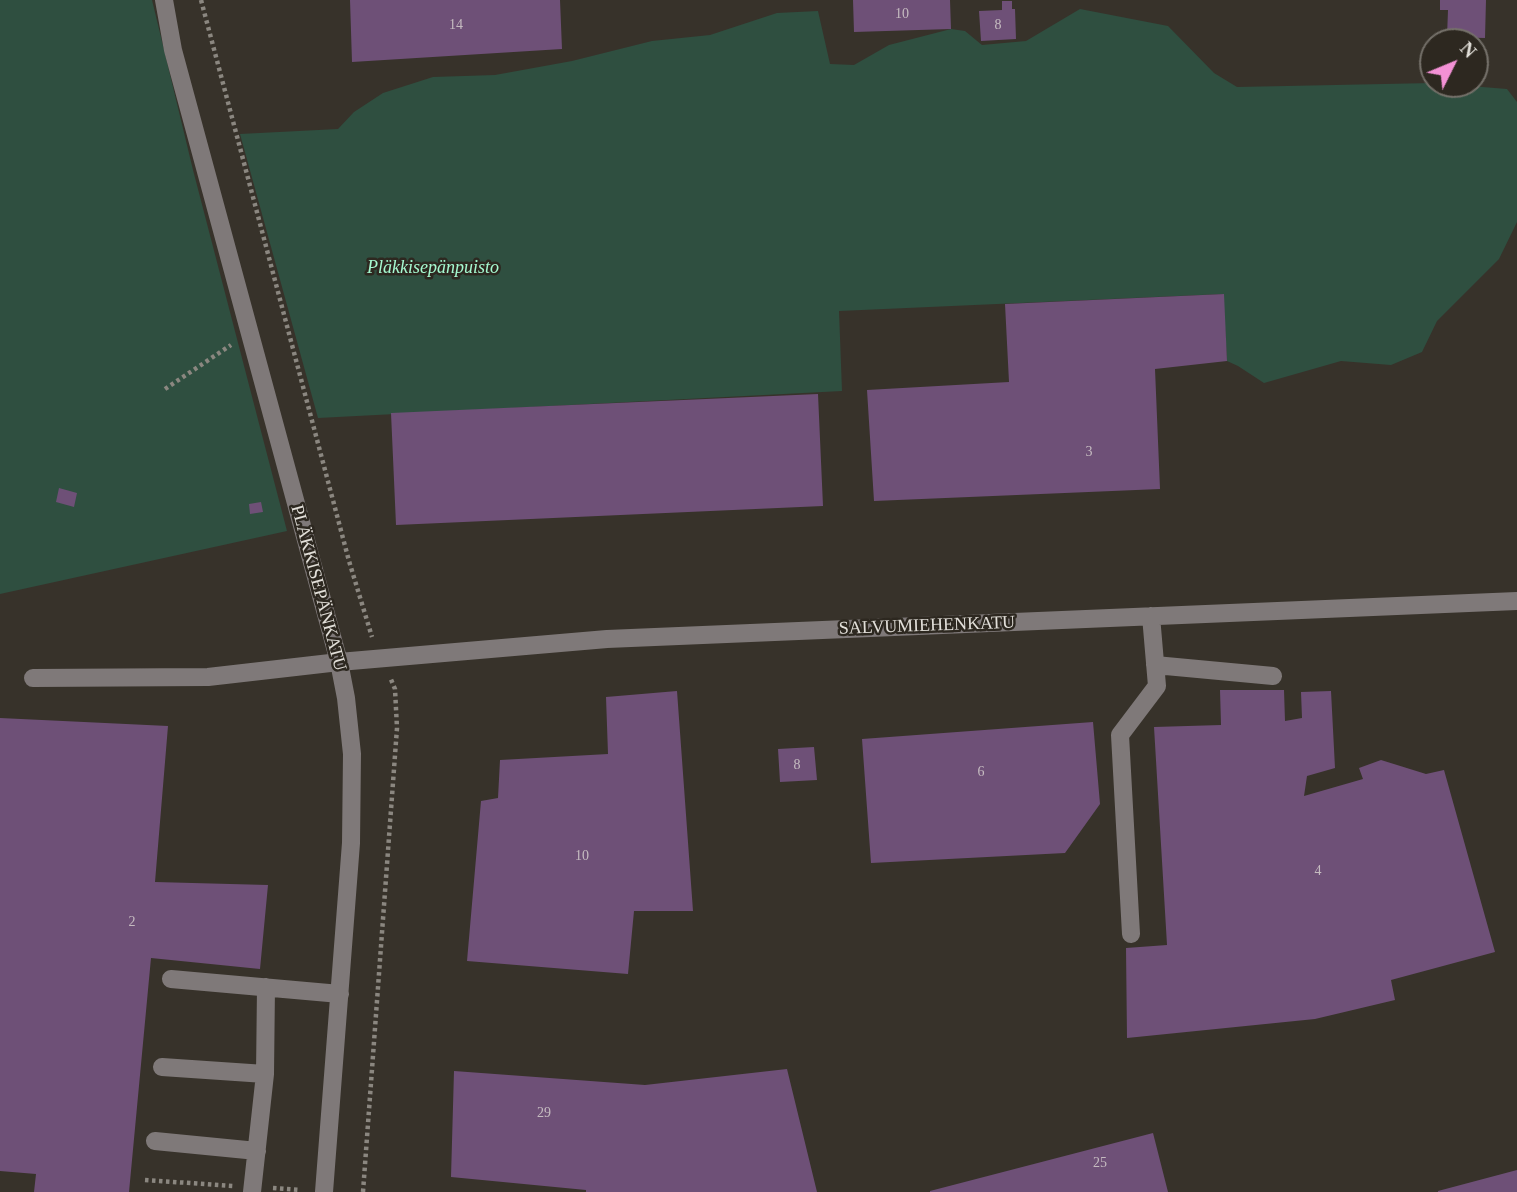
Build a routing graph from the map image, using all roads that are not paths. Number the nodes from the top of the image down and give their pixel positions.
1 (164, 0) edge
2 (1517, 601) edge
3 (1151, 617) junction
4 (339, 662) junction
5 (1155, 665) junction
6 (1273, 676) dead end
7 (33, 678) dead end
8 (1131, 934) dead end
9 (171, 979) dead end
10 (266, 987) junction
11 (340, 994) junction
12 (162, 1067) dead end
13 (265, 1074) junction
14 (155, 1141) dead end
15 (257, 1151) junction
16 (252, 1192) edge
17 (324, 1192) edge

1 - 4 street, PLÄKKISEPÄNKATU
2 - 3 street, SALVUMIEHENKATU
3 - 4 street, SALVUMIEHENKATU
3 - 5 street
4 - 7 street, SALVUMIEHENKATU
4 - 11 street, PLÄKKISEPÄNKATU
5 - 6 street
5 - 8 street
9 - 10 street
10 - 11 street
10 - 13 street
11 - 17 street, PLÄKKISEPÄNKATU
12 - 13 street
13 - 15 street
14 - 15 street
15 - 16 street

